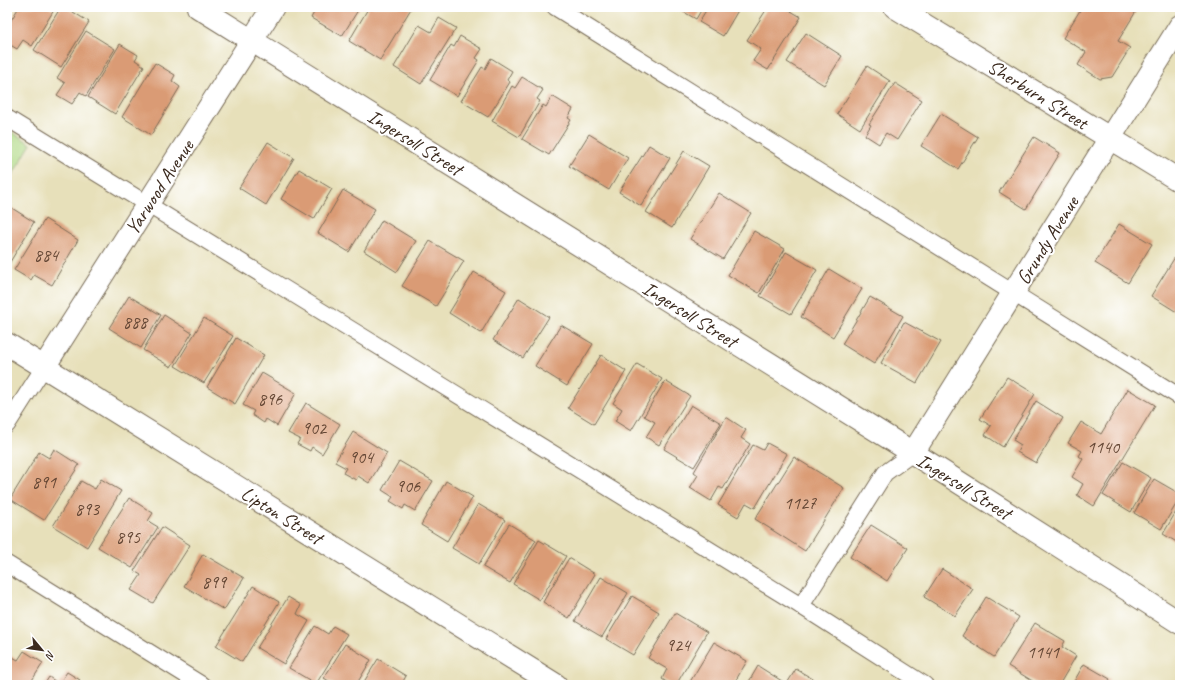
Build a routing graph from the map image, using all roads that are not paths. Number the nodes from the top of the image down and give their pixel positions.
1 (198, 7) edge
2 (273, 7) edge
3 (555, 7) edge
4 (895, 7) edge
5 (1180, 26) edge
6 (252, 40) junction
7 (7, 118) edge
8 (1110, 138) junction
9 (1180, 181) edge
10 (147, 205) junction
11 (1013, 293) junction
12 (7, 344) edge
13 (44, 367) junction
14 (1180, 397) edge
15 (7, 425) edge
16 (913, 453) junction
17 (7, 564) edge
18 (801, 606) junction
19 (1180, 623) edge
20 (202, 685) edge
21 (556, 685) edge
22 (925, 685) edge

1 - 6 street, Ingersoll Street
2 - 6 street, Yarwood Avenue
3 - 11 lane
4 - 8 street, Sherburn Street
5 - 8 street, Grundy Avenue
6 - 10 street, Yarwood Avenue
6 - 16 street, Ingersoll Street
7 - 10 lane
8 - 9 street, Sherburn Street
8 - 11 street, Grundy Avenue
10 - 13 street, Yarwood Avenue
10 - 18 lane
11 - 14 lane
11 - 16 street, Grundy Avenue
12 - 13 street, Lipton Street
13 - 15 lane
13 - 21 street, Lipton Street
16 - 18 lane
16 - 19 street, Ingersoll Street
17 - 20 lane
18 - 22 lane

